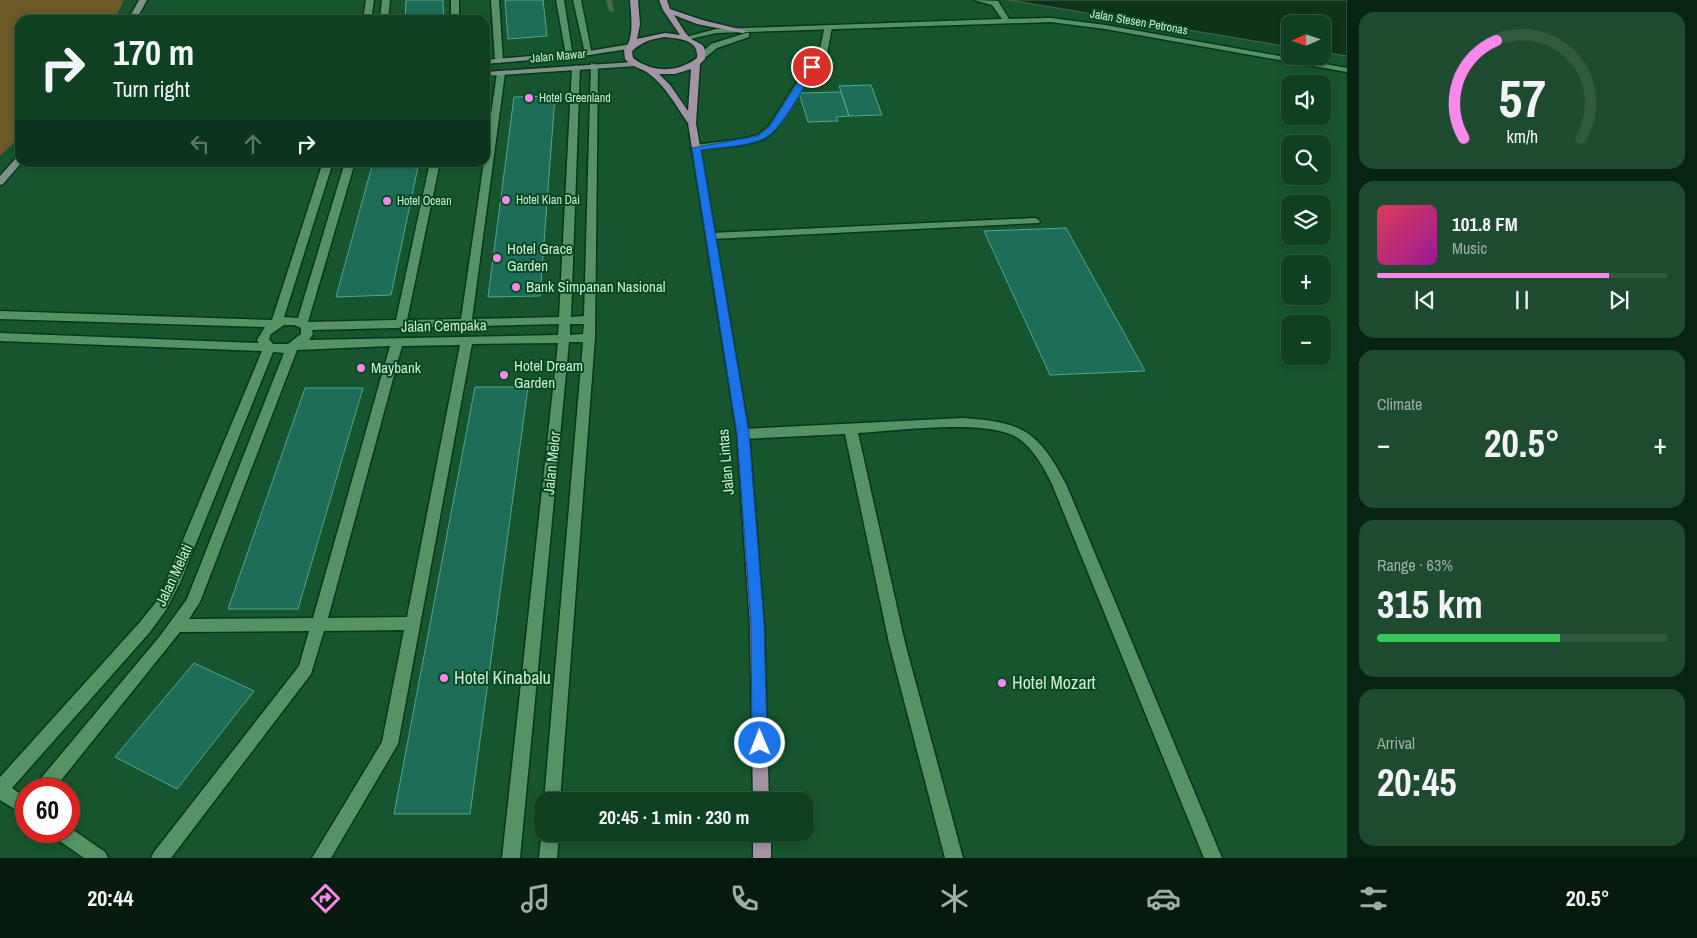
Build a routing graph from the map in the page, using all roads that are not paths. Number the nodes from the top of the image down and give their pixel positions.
1 (143, 0) edge
2 (370, 0) edge
3 (386, 0) edge
4 (455, 0) edge
5 (495, 0) edge
6 (560, 0) edge
7 (577, 0) edge
8 (634, 0) edge
9 (663, 0) edge
10 (978, 0) edge
11 (667, 10) junction
12 (135, 15) edge
13 (368, 15) edge
14 (384, 15) edge
15 (455, 15) edge
16 (1006, 20) junction
17 (828, 27) junction
18 (776, 30) junction
19 (743, 31) junction
20 (686, 38) junction
21 (631, 46) junction
22 (703, 55) junction
23 (591, 59) junction
24 (499, 61) junction
25 (573, 61) junction
26 (490, 62) edge
27 (634, 64) junction
28 (696, 64) junction
29 (1347, 70) edge
30 (651, 71) junction
31 (501, 73) junction
32 (490, 74) edge
33 (692, 122) junction
34 (696, 148) junction
35 (490, 151) edge
36 (15, 165) edge
37 (326, 167) edge
38 (349, 167) edge
39 (434, 167) edge
40 (488, 167) edge
41 (0, 182) edge
42 (1035, 221) dead end
43 (711, 236) junction
44 (0, 315) edge
45 (565, 320) junction
46 (590, 320) junction
47 (466, 322) junction
48 (276, 324) junction
49 (304, 324) junction
50 (401, 324) junction
51 (0, 336) edge
52 (564, 338) junction
53 (589, 338) junction
54 (467, 340) junction
55 (397, 342) junction
56 (296, 345) junction
57 (269, 347) junction
58 (851, 430) junction
59 (743, 434) junction
60 (413, 623) junction
61 (318, 624) junction
62 (176, 626) junction
63 (52, 778) edge
64 (0, 789) edge
65 (553, 792) edge
66 (761, 792) edge
67 (15, 800) edge
68 (549, 842) edge
69 (762, 842) edge
70 (78, 843) edge
71 (100, 858) edge
72 (160, 858) edge
73 (321, 858) edge
74 (511, 858) edge
75 (548, 858) edge
76 (762, 858) edge
77 (954, 858) edge
78 (1213, 858) edge

1 - 12 street
2 - 13 street
3 - 14 street
4 - 15 street
5 - 24 street
6 - 25 street, Jalan Melor
7 - 23 street, Jalan Melor
8 - 21 main road
9 - 11 main road
10 - 16 street
11 - 19 main road
11 - 20 main road
16 - 17 street, Jalan Stesen Petronas
16 - 29 street, Jalan Stesen Petronas
17 - 18 street, Jalan Stesen Petronas
17 - 34 street
18 - 19 street, Jalan Stesen Petronas
18 - 22 street, Jalan Stesen Petronas
19 - 20 street, Jalan Stesen Petronas
20 - 21 main road
20 - 22 main road
21 - 23 street, Jalan Mawar
21 - 27 main road
22 - 28 main road
23 - 25 street, Jalan Mawar
23 - 25 street, Jalan Mawar
23 - 27 street, Jalan Mawar
23 - 46 street, Jalan Melor
24 - 25 street, Jalan Mawar
24 - 26 street, Jalan Mawar
25 - 31 street, Jalan Mawar
25 - 45 street, Jalan Melor
27 - 30 main road
28 - 30 main road
28 - 33 main road, Jalan Lintas
30 - 33 main road, Jalan Lintas
31 - 32 street, Jalan Mawar
31 - 35 street
33 - 34 main road, Jalan Lintas
34 - 43 main road, Jalan Lintas
36 - 41 street
37 - 48 street
38 - 49 street
39 - 50 street
40 - 47 street
42 - 43 street
43 - 59 main road, Jalan Lintas
44 - 48 street
45 - 46 street, Jalan Cempaka
45 - 47 street, Jalan Cempaka
45 - 52 street, Jalan Melor
46 - 53 street, Jalan Melor
47 - 50 street, Jalan Cempaka
48 - 49 street
48 - 57 street
49 - 50 street, Jalan Cempaka
49 - 56 street
51 - 57 street
52 - 53 street, Jalan Cempaka
52 - 54 street, Jalan Cempaka
52 - 74 street, Jalan Melor
53 - 65 street, Jalan Melor
54 - 55 street, Jalan Cempaka
54 - 60 street
55 - 56 street, Jalan Cempaka
55 - 61 street
56 - 57 street
56 - 62 street, Jalan Melati
57 - 64 street, Jalan Melati
58 - 59 street
58 - 77 street
58 - 78 street
59 - 66 main road, Jalan Lintas
60 - 61 street
60 - 73 street
61 - 62 street
61 - 72 street
62 - 63 street, Jalan Melati
64 - 67 street
68 - 75 street
69 - 76 main road
70 - 71 street

